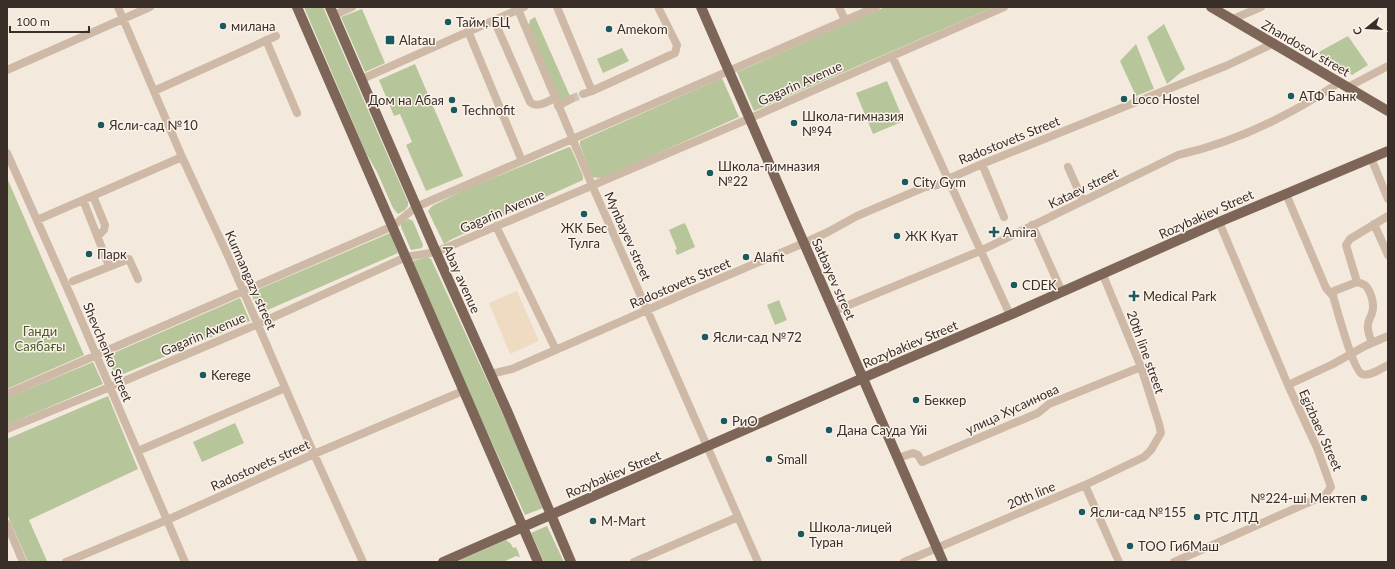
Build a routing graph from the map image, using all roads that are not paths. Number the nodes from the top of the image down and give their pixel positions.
1 (118, 7) edge
2 (150, 7) edge
3 (297, 7) edge
4 (352, 7) edge
5 (556, 7) edge
6 (658, 7) edge
7 (701, 7) edge
8 (839, 7) edge
9 (876, 7) edge
10 (1004, 7) edge
11 (1212, 7) edge
12 (1261, 7) edge
13 (520, 8) edge
14 (332, 11) edge
15 (122, 19) junction
16 (1233, 19) junction
17 (494, 20) junction
18 (845, 20) junction
19 (468, 31) junction
20 (276, 36) dead end
21 (266, 40) junction
22 (1274, 44) junction
23 (892, 56) junction
24 (1388, 66) edge
25 (7, 70) edge
26 (728, 71) junction
27 (362, 79) junction
28 (1344, 85) junction
29 (592, 90) junction
30 (154, 91) junction
31 (583, 94) tunnel mouth
32 (571, 99) tunnel mouth
33 (557, 102) junction
34 (1388, 111) edge
35 (296, 113) dead end
36 (749, 118) junction
37 (572, 140) junction
38 (1388, 146) edge
39 (7, 153) edge
40 (1379, 155) edge
41 (182, 157) junction
42 (522, 161) junction
43 (982, 164) junction
44 (1068, 167) dead end
45 (948, 179) junction
46 (592, 185) junction
47 (1286, 194) junction
48 (93, 196) junction
49 (1388, 199) edge
50 (83, 200) junction
51 (1083, 201) junction
52 (416, 207) junction
53 (1388, 216) edge
54 (1004, 217) dead end
55 (37, 220) junction
56 (1219, 222) junction
57 (1374, 224) junction
58 (1032, 225) junction
59 (392, 226) junction
60 (496, 226) junction
61 (98, 236) junction
62 (804, 243) junction
63 (980, 251) junction
64 (436, 252) junction
65 (1388, 255) edge
66 (406, 257) junction
67 (109, 266) junction
68 (1103, 275) junction
69 (138, 279) dead end
70 (73, 281) dead end
71 (1357, 282) junction
72 (244, 291) junction
73 (1062, 292) junction
74 (1333, 296) junction
75 (648, 310) junction
76 (834, 311) junction
77 (1010, 316) junction
78 (258, 324) junction
79 (1388, 336) edge
80 (1372, 343) junction
81 (556, 350) junction
82 (97, 355) junction
83 (1351, 355) junction
84 (1388, 365) edge
85 (1141, 367) junction
86 (491, 374) junction
87 (863, 378) junction
88 (1288, 385) junction
89 (110, 387) junction
90 (286, 388) junction
91 (463, 391) junction
92 (7, 394) edge
93 (7, 429) edge
94 (1158, 439) joint
95 (708, 447) junction
96 (138, 452) junction
97 (314, 454) junction
98 (898, 458) junction
99 (1085, 486) junction
100 (551, 514) junction
101 (738, 517) junction
102 (167, 520) junction
103 (7, 524) edge
104 (523, 527) junction
105 (937, 548) junction
106 (23, 562) edge
107 (66, 562) edge
108 (185, 562) edge
109 (363, 562) edge
110 (442, 562) edge
111 (538, 562) edge
112 (571, 562) edge
113 (634, 562) edge
114 (758, 562) edge
115 (904, 562) edge
116 (943, 562) edge
117 (1119, 562) edge
118 (1174, 562) edge

1 - 15 street, Kurmangazy street
2 - 15 street
3 - 59 main road
4 - 14 street
5 - 29 street
6 - 29 street
7 - 26 main road, Satbayev street
8 - 18 street
9 - 18 street, Gagarin Avenue
10 - 23 street, Gagarin Avenue
11 - 16 main road, Zhandosov street
12 - 16 street
13 - 17 street
13 - 33 street, Mynbayev street
14 - 27 main road, Abay avenue
15 - 25 street
15 - 30 street, Kurmangazy street
16 - 22 main road, Zhandosov street
17 - 19 street
17 - 33 street
18 - 26 street, Gagarin Avenue
19 - 27 street
19 - 42 street
20 - 21 street
21 - 30 street
21 - 35 street
22 - 28 main road, Zhandosov street
22 - 43 street, Radostovets Street
23 - 36 street, Gagarin Avenue
23 - 45 street
24 - 28 street, Kataev street
26 - 36 main road, Satbayev street
26 - 37 street, Gagarin Avenue
27 - 52 main road, Abay avenue
28 - 34 main road, Zhandosov street
28 - 51 street, Kataev street
29 - 31 street
30 - 41 street, Kurmangazy street
32 - 33 street
33 - 37 street, Mynbayev street
36 - 46 street, Gagarin Avenue
36 - 62 main road, Satbayev street
37 - 42 street, Gagarin Avenue
37 - 46 street, Mynbayev street
38 - 40 main road, Rozybakiev Street
39 - 55 street, Shevchenko Street
40 - 47 main road, Rozybakiev Street
40 - 49 street
41 - 48 street
41 - 72 street, Kurmangazy street
42 - 52 street, Gagarin Avenue
43 - 45 street, Radostovets Street
43 - 54 street
44 - 51 street
45 - 62 street, Radostovets Street
45 - 63 street
46 - 60 street, Gagarin Avenue
46 - 75 street, Mynbayev street
47 - 56 main road, Rozybakiev Street
47 - 74 street
48 - 50 street
48 - 61 street
50 - 55 street
50 - 61 street
51 - 58 street, Kataev street
52 - 59 street, Gagarin Avenue
52 - 64 main road, Abay avenue
53 - 57 street
55 - 82 street, Shevchenko Street
56 - 68 main road, Rozybakiev Street
56 - 88 street, Egizbaev Street
57 - 65 street
57 - 71 street
58 - 63 street, Kataev street
58 - 73 street
59 - 66 main road
59 - 72 street, Gagarin Avenue
60 - 64 street, Gagarin Avenue
60 - 81 street
61 - 67 street
62 - 75 street, Radostovets Street
62 - 76 main road, Satbayev street
63 - 76 street, Kataev street
63 - 77 street
64 - 66 street, Gagarin Avenue
64 - 86 main road, Abay avenue
66 - 78 street, Gagarin Avenue
66 - 91 main road
67 - 69 street
67 - 70 street
68 - 73 main road, Rozybakiev Street
68 - 85 street, 20th line street
71 - 74 street
71 - 80 street
72 - 78 street, Kurmangazy street
72 - 82 street, Gagarin Avenue
73 - 77 main road, Rozybakiev Street
74 - 83 street
75 - 81 street, Radostovets Street
75 - 95 street, Mynbayev street
76 - 87 main road, Satbayev street
77 - 87 main road, Rozybakiev Street
78 - 89 street, Gagarin Avenue
78 - 90 street, Kurmangazy street
79 - 80 street
80 - 83 street
81 - 86 street, Radostovets Street
82 - 89 street, Shevchenko Street
82 - 92 street, Gagarin Avenue
83 - 84 street
83 - 88 street
85 - 94 street, 20th line street
85 - 98 street, улица Хусаинова
86 - 100 main road, Abay avenue
87 - 95 main road, Rozybakiev Street
87 - 98 main road, Satbayev street
88 - 118 street, Egizbaev Street
89 - 93 street, Gagarin Avenue
89 - 96 street, Shevchenko Street
90 - 96 street
90 - 97 street, Kurmangazy street
91 - 97 street, Radostovets street
91 - 104 main road
94 - 99 street, 20th line
95 - 100 main road, Rozybakiev Street
95 - 101 street, Mynbayev street
96 - 102 street, Shevchenko Street
97 - 102 street, Radostovets street
97 - 109 street, Kurmangazy street
98 - 105 main road, Satbayev street
99 - 105 street, 20th line
99 - 117 street
100 - 104 main road, Rozybakiev Street
100 - 112 main road, Abay avenue
101 - 113 street
101 - 114 street, Mynbayev street
102 - 107 street, Radostovets street
102 - 108 street, Shevchenko Street
103 - 106 street
104 - 110 main road, Rozybakiev Street
104 - 111 main road
105 - 115 street, 20th line
105 - 116 main road, Satbayev street

